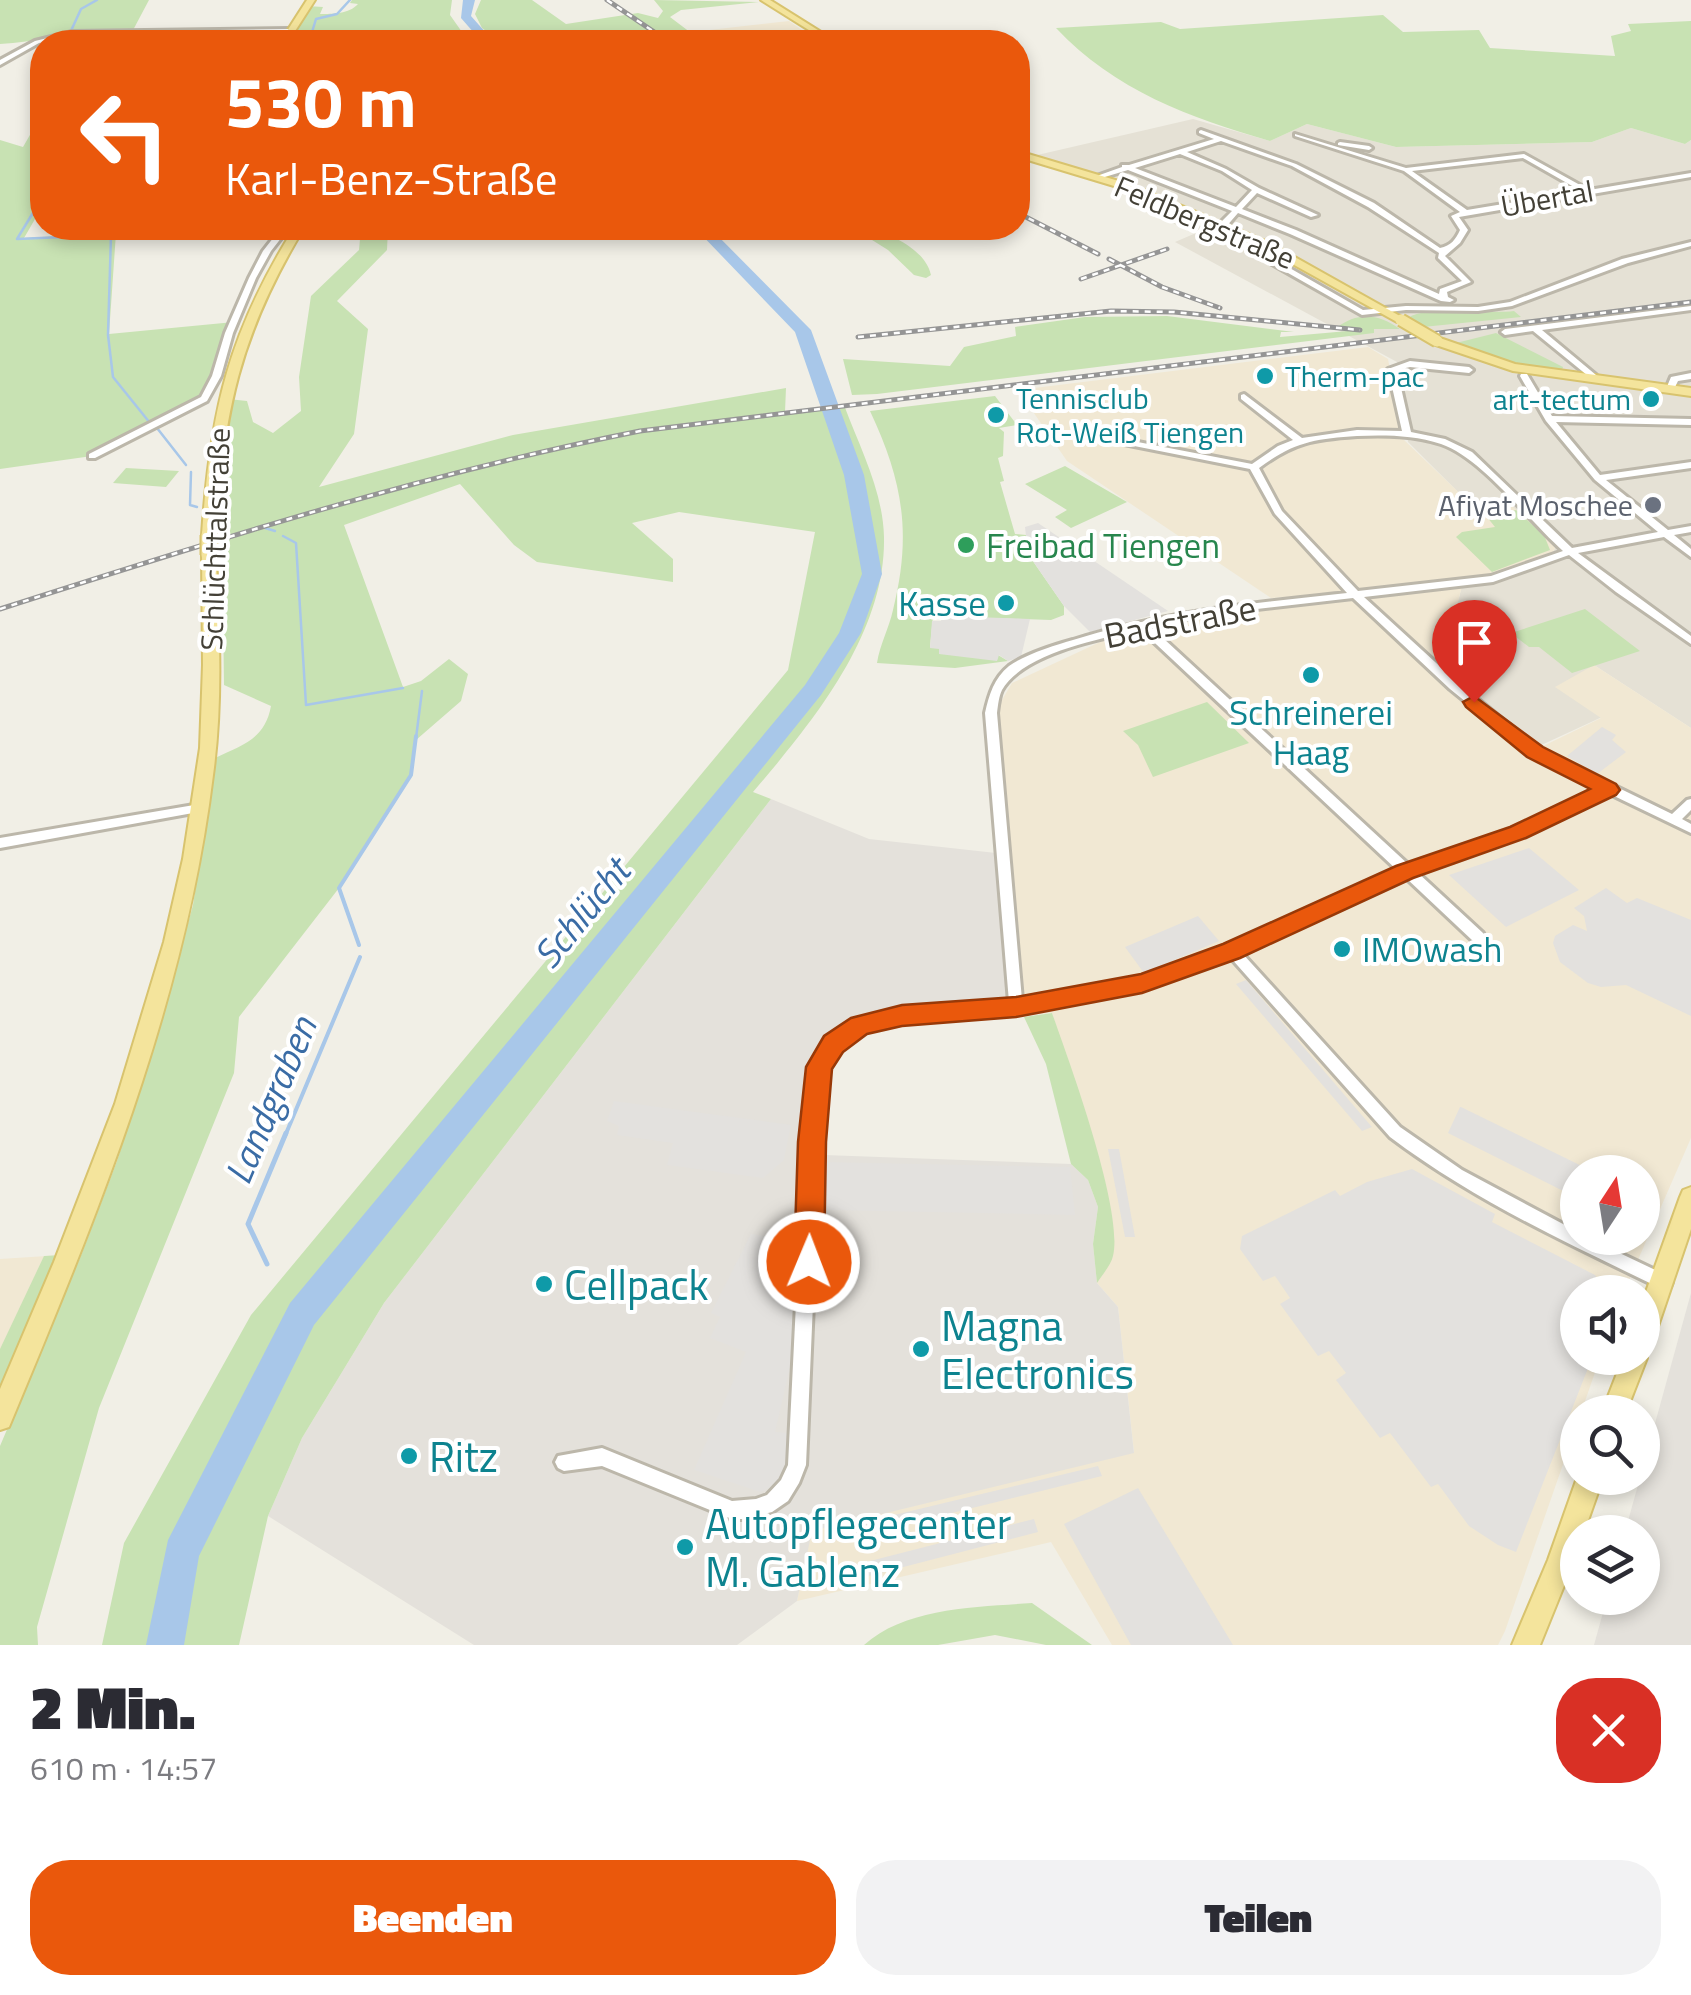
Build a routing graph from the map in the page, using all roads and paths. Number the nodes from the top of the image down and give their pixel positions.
1 (311, 0) edge
2 (765, 0) edge
3 (292, 30) edge
4 (814, 30) edge
5 (30, 46) edge
6 (0, 63) edge
7 (1201, 132) dead end
8 (1297, 134) dead end
9 (1218, 140) junction
10 (1323, 144) junction
11 (1370, 148) dead end
12 (1179, 151) junction
13 (1030, 157) edge
14 (1124, 166) junction
15 (1406, 170) junction
16 (1691, 174) edge
17 (1098, 176) junction
18 (1256, 190) junction
19 (1586, 192) junction
20 (1237, 212) junction
21 (1466, 212) junction
22 (1314, 215) dead end
23 (1222, 226) junction
24 (273, 240) edge
25 (291, 240) edge
26 (1691, 244) edge
27 (1442, 251) junction
28 (1262, 256) dead end
29 (1444, 300) junction
30 (1512, 304) junction
31 (1691, 308) edge
32 (1384, 311) junction
33 (1536, 329) junction
34 (1505, 332) dead end
35 (1469, 370) dead end
36 (1524, 376) dead end
37 (1691, 376) edge
38 (1592, 377) junction
39 (1670, 388) junction
40 (1691, 392) edge
41 (1244, 397) dead end
42 (1549, 419) junction
43 (1691, 422) edge
44 (1094, 435) dead end
45 (1408, 435) junction
46 (1300, 440) junction
47 (92, 456) dead end
48 (1691, 465) edge
49 (1254, 468) junction
50 (1598, 478) junction
51 (1691, 529) edge
52 (1664, 534) junction
53 (1571, 551) junction
54 (1691, 554) edge
55 (1356, 595) junction
56 (1142, 625) junction
57 (1691, 641) edge
58 (1608, 790) junction
59 (1691, 803) edge
60 (200, 808) junction
61 (1674, 820) junction
62 (1691, 829) edge
63 (0, 843) edge
64 (1404, 872) junction
65 (1478, 937) dead end
66 (1232, 951) junction
67 (1016, 1007) junction
68 (1691, 1197) edge
69 (1664, 1282) junction
70 (1660, 1292) edge
71 (0, 1418) edge
72 (564, 1462) dead end
73 (1584, 1495) edge
74 (1526, 1645) edge

1 - 3 main road
2 - 4 main road
5 - 6 street
7 - 9 street
8 - 10 street
9 - 12 street
9 - 27 street
10 - 11 street
10 - 15 street
12 - 14 street
12 - 18 street
13 - 17 main road, Feldbergstraße
14 - 17 street
14 - 20 street
15 - 19 street
15 - 21 street
16 - 19 street, Übertal
17 - 23 main road, Feldbergstraße
18 - 20 street
18 - 22 street
19 - 21 street, Übertal
20 - 23 street
20 - 29 street
21 - 27 street, Übertal
23 - 32 main road, Feldbergstraße
24 - 47 street
25 - 60 main road, Schlüchttalstraße, bridge
26 - 30 street
27 - 29 street
28 - 32 street, Feldbergstraße
29 - 30 street
30 - 32 street
31 - 33 street
32 - 38 main road, Feldbergstraße, bridge
33 - 34 street
33 - 38 street
35 - 45 street
36 - 42 street
37 - 39 street
38 - 39 main road, Feldbergstraße
39 - 40 main road, Feldbergstraße
41 - 46 street
42 - 43 street
42 - 50 street
44 - 49 street
45 - 46 street
45 - 53 street
46 - 49 street
48 - 50 street
49 - 55 street
50 - 52 street
51 - 52 street, Badstraße
52 - 53 street, Badstraße
52 - 54 street
53 - 55 street, Badstraße
53 - 57 street
55 - 56 street, Badstraße
55 - 58 street
56 - 64 street
56 - 67 street, Badstraße
58 - 61 street
58 - 64 street
59 - 61 street
60 - 63 street
60 - 71 main road, Schlüchttalstraße
61 - 62 street
64 - 65 street
64 - 66 street
66 - 67 street
66 - 69 street
67 - 72 street
68 - 69 main road
69 - 70 main road
73 - 74 main road

